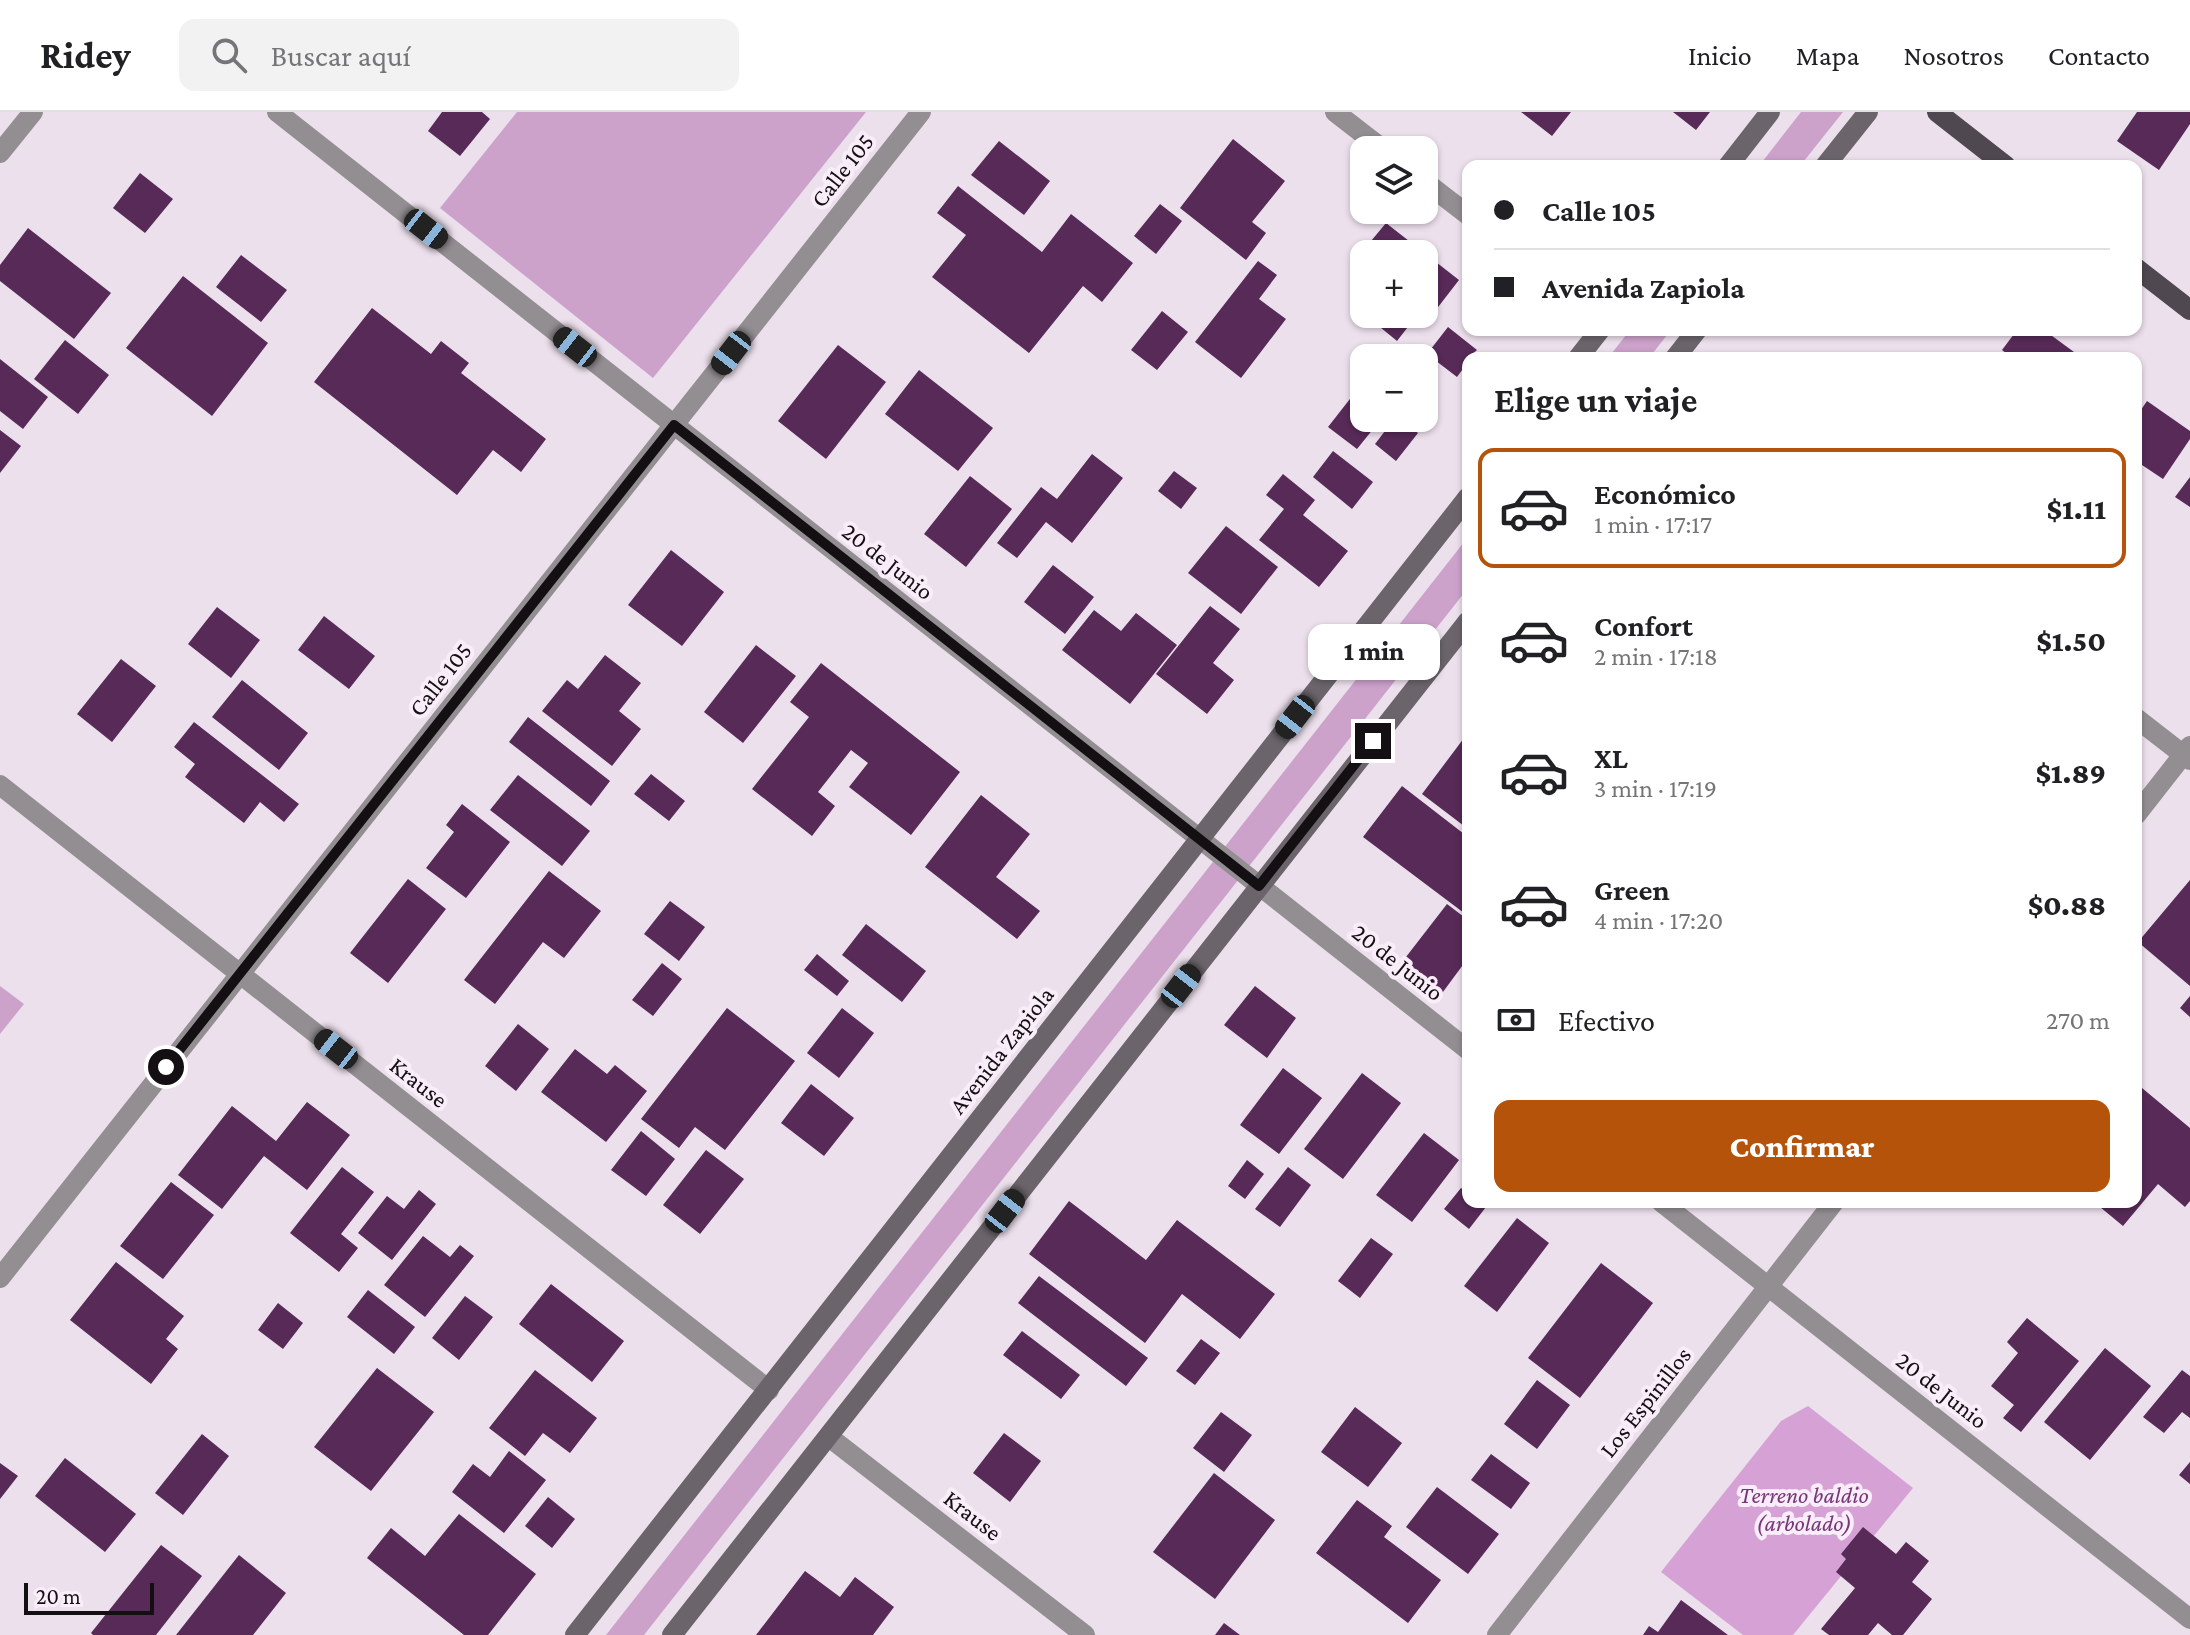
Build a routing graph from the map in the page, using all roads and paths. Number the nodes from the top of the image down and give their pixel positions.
1 (33, 112) edge
2 (277, 112) edge
3 (921, 112) edge
4 (1335, 112) edge
5 (1770, 112) edge
6 (1868, 112) edge
7 (1937, 112) edge
8 (1366, 136) edge
9 (0, 153) edge
10 (1733, 160) edge
11 (1830, 160) edge
12 (1998, 160) edge
13 (1438, 192) edge
14 (1462, 210) edge
15 (2142, 273) edge
16 (2190, 310) edge
17 (1595, 336) edge
18 (1583, 352) edge
19 (674, 425) junction
20 (1462, 505) edge
21 (1462, 629) edge
22 (2142, 722) edge
23 (2188, 754) edge
24 (0, 785) edge
25 (2142, 808) edge
26 (1199, 838) junction
27 (1259, 886) junction
28 (240, 974) junction
29 (1462, 1045) edge
30 (1669, 1208) edge
31 (1829, 1208) edge
32 (0, 1278) edge
33 (1768, 1287) junction
34 (769, 1390) junction
35 (829, 1437) junction
36 (2190, 1619) edge
37 (575, 1635) edge
38 (672, 1635) edge
39 (1085, 1635) edge
40 (1497, 1635) edge

1 - 9 street
2 - 19 street, 20 de Junio
3 - 19 street, Calle 105
4 - 8 street
5 - 10 main road
6 - 11 main road
7 - 12 main road
13 - 14 street
15 - 16 main road
17 - 18 main road
19 - 26 street, 20 de Junio
19 - 28 street, Calle 105
20 - 26 main road, Avenida Zapiola
21 - 27 main road
22 - 23 street
23 - 25 street
24 - 28 street, Krause
26 - 27 street, 20 de Junio
26 - 34 main road, Avenida Zapiola
27 - 29 street, 20 de Junio
27 - 35 main road
28 - 32 street, Calle 105
28 - 34 street, Krause
30 - 33 street, 20 de Junio
31 - 33 street, Los Espinillos
33 - 36 street, 20 de Junio
33 - 40 street, Los Espinillos
34 - 37 main road, Avenida Zapiola
35 - 38 main road
35 - 39 street, Krause

